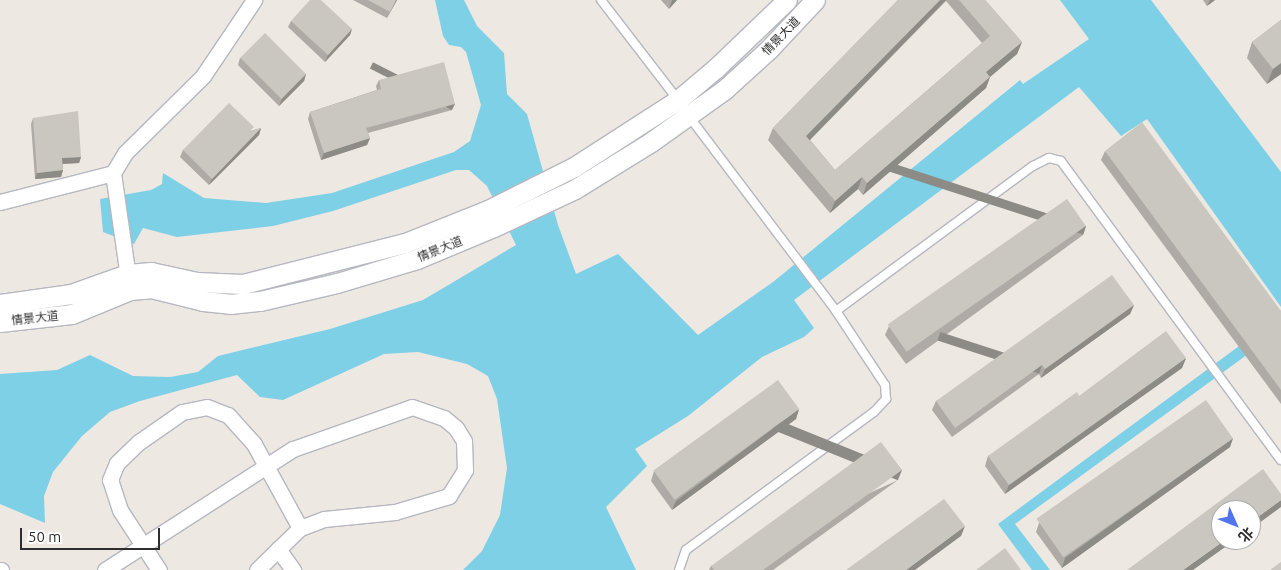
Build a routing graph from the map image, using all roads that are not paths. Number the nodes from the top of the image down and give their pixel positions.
1 (254, 0) edge
2 (601, 0) edge
3 (787, 0) edge
4 (815, 0) edge
5 (678, 100) junction
6 (689, 116) junction
7 (112, 173) junction
8 (0, 202) edge
9 (491, 219) junction
10 (128, 282) junction
11 (0, 304) edge
12 (836, 311) junction
13 (0, 322) edge
14 (1281, 460) edge
15 (264, 468) junction
16 (300, 528) junction
17 (143, 546) junction
18 (278, 549) junction
19 (105, 570) edge
20 (160, 570) edge
21 (257, 570) edge
22 (293, 570) edge
23 (679, 570) edge

1 - 7 street
2 - 5 lane
3 - 5 street, 情景大道
4 - 6 street, 情景大道
5 - 6 lane
5 - 9 street, 情景大道
6 - 9 street, 情景大道
6 - 12 lane
7 - 8 street
7 - 10 street
9 - 10 street, 情景大道
10 - 11 street, 情景大道
10 - 13 street, 情景大道
12 - 14 lane
12 - 23 lane
15 - 16 street
15 - 16 street
15 - 17 street
15 - 17 street
16 - 18 street
17 - 19 street
17 - 20 street
18 - 21 street
18 - 22 street

